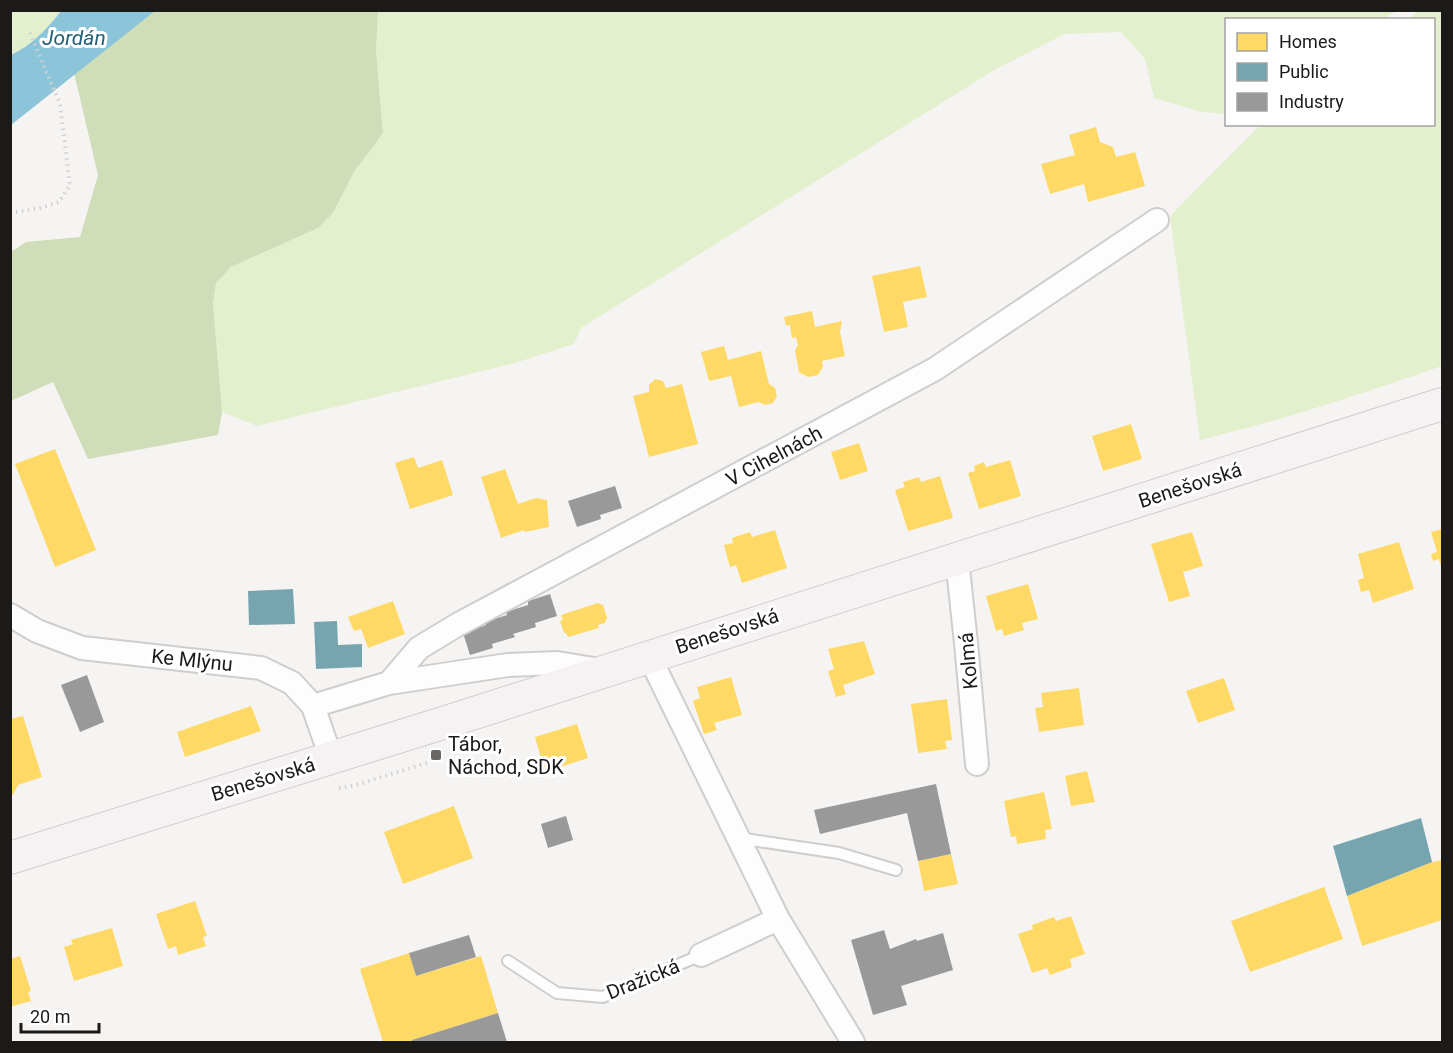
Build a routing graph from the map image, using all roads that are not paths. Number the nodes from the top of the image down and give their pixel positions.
1 (1157, 220) dead end
2 (1443, 404) edge
3 (957, 559) junction
4 (10, 615) edge
5 (649, 656) junction
6 (604, 671) junction
7 (389, 683) junction
8 (313, 706) junction
9 (331, 758) junction
10 (977, 764) dead end
11 (738, 838) junction
12 (10, 858) edge
13 (896, 870) dead end
14 (778, 920) junction
15 (701, 955) joint
16 (508, 961) dead end
17 (853, 1042) edge

1 - 7 street, V Cihelnách
2 - 3 main road, Benešovská
3 - 5 main road, Benešovská
3 - 10 street, Kolmá
4 - 8 street, Ke Mlýnu
5 - 6 main road, Benešovská
5 - 11 street
6 - 7 street
6 - 9 main road, Benešovská
7 - 8 street
8 - 9 street, Ke Mlýnu
9 - 12 main road, Benešovská
11 - 13 lane
11 - 14 street
14 - 15 street, Dražická
14 - 17 street
15 - 16 lane, Dražická

